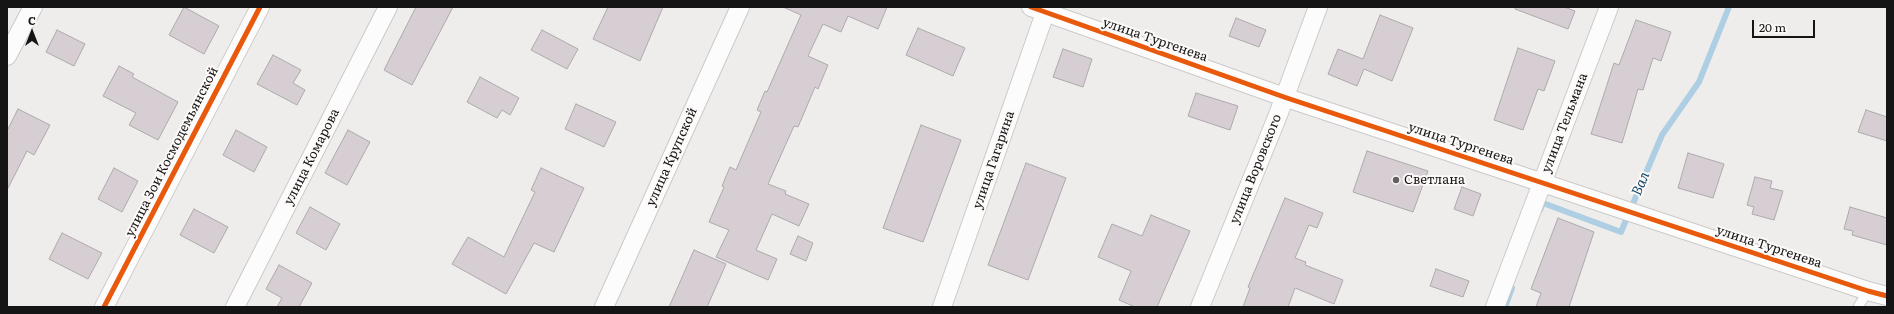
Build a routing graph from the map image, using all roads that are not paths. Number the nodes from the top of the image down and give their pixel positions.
1 (33, 7) edge
2 (260, 7) edge
3 (388, 7) edge
4 (740, 7) edge
5 (1318, 7) edge
6 (1609, 7) edge
7 (1038, 10) edge
8 (7, 56) edge
9 (1284, 97) junction
10 (1542, 183) junction
11 (1868, 292) junction
12 (1887, 296) edge
13 (104, 307) edge
14 (235, 307) edge
15 (604, 307) edge
16 (942, 307) edge
17 (1200, 307) edge
18 (1495, 307) edge
19 (1858, 307) edge

1 - 8 street
2 - 13 street, улица Зои Космодемьянской
3 - 14 street, улица Комарова
4 - 15 street, улица Крупской
5 - 9 street, улица Воровского
6 - 10 street, улица Тельмана
7 - 9 street, улица Тургенева
7 - 16 street, улица Гагарина
9 - 10 street, улица Тургенева
9 - 17 street, улица Воровского
10 - 11 street, улица Тургенева
10 - 18 street, улица Тельмана
11 - 12 street, улица Тургенева
11 - 19 lane

